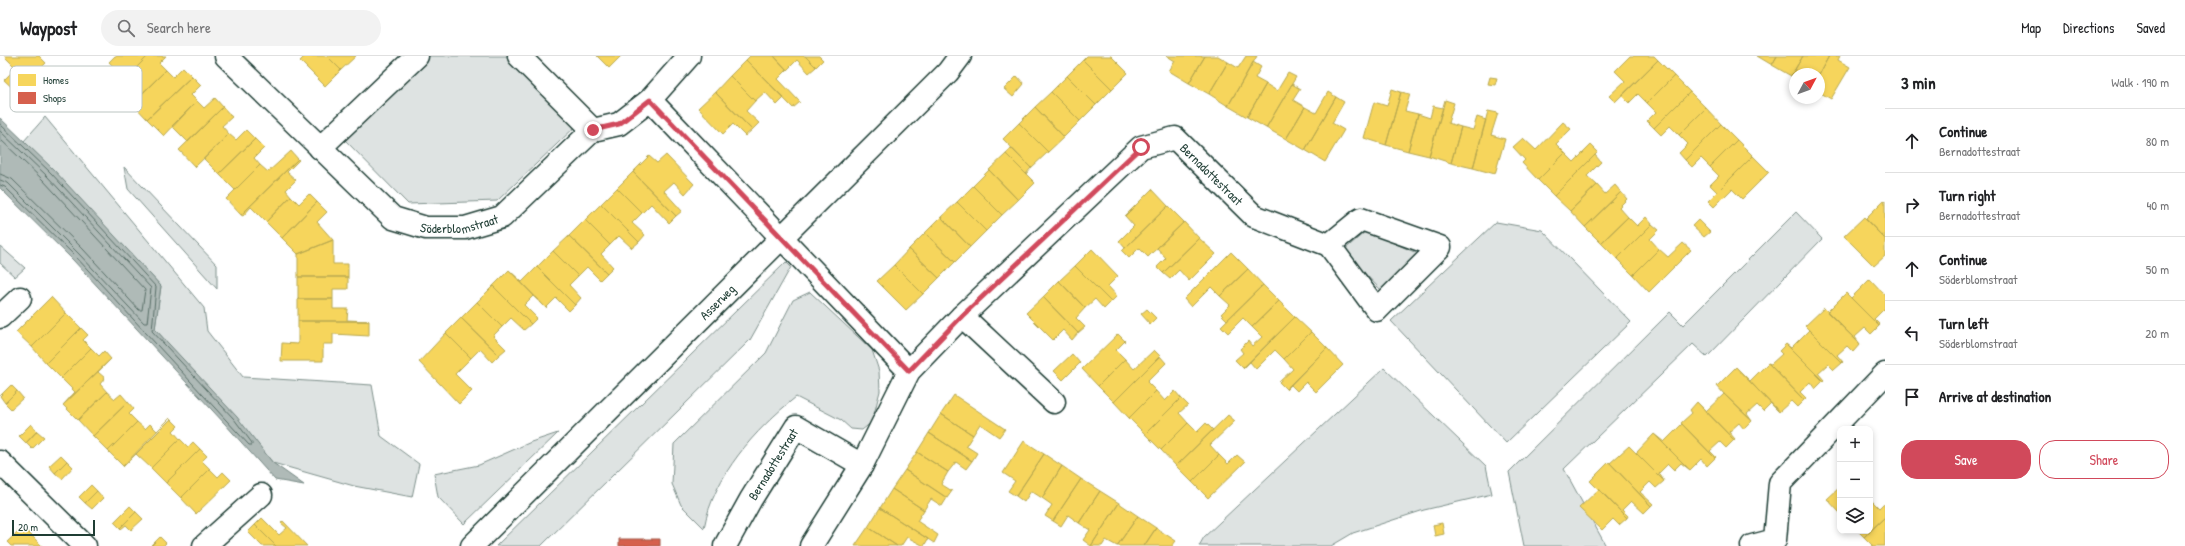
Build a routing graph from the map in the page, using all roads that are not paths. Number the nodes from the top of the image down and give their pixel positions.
1 (226, 56) edge
2 (417, 56) edge
3 (519, 56) edge
4 (689, 56) edge
5 (960, 56) edge
6 (650, 100) junction
7 (593, 130) junction
8 (320, 148) junction
9 (783, 238) junction
10 (1329, 245) junction
11 (20, 298) dead end
12 (962, 316) junction
13 (0, 317) edge
14 (909, 371) junction
15 (1885, 374) edge
16 (1054, 402) dead end
17 (0, 462) edge
18 (862, 465) junction
19 (262, 495) dead end
20 (1778, 543) edge
21 (85, 546) edge
22 (204, 546) edge
23 (472, 546) edge
24 (725, 546) edge
25 (811, 546) edge
26 (1752, 546) edge

1 - 8 street, Söderblomstraat
2 - 8 street
3 - 7 street
4 - 6 street
5 - 9 street, Asserweg
6 - 7 street
6 - 9 street
7 - 8 street, Söderblomstraat
9 - 14 street
9 - 23 street, Asserweg
10 - 10 street
10 - 12 street, Bernadottestraat
11 - 13 street
12 - 14 street, Bernadottestraat
12 - 16 street
14 - 18 street, Bernadottestraat
15 - 20 street
17 - 21 street
18 - 24 street, Bernadottestraat
18 - 25 street, Bernadottestraat
19 - 22 street
20 - 26 street

